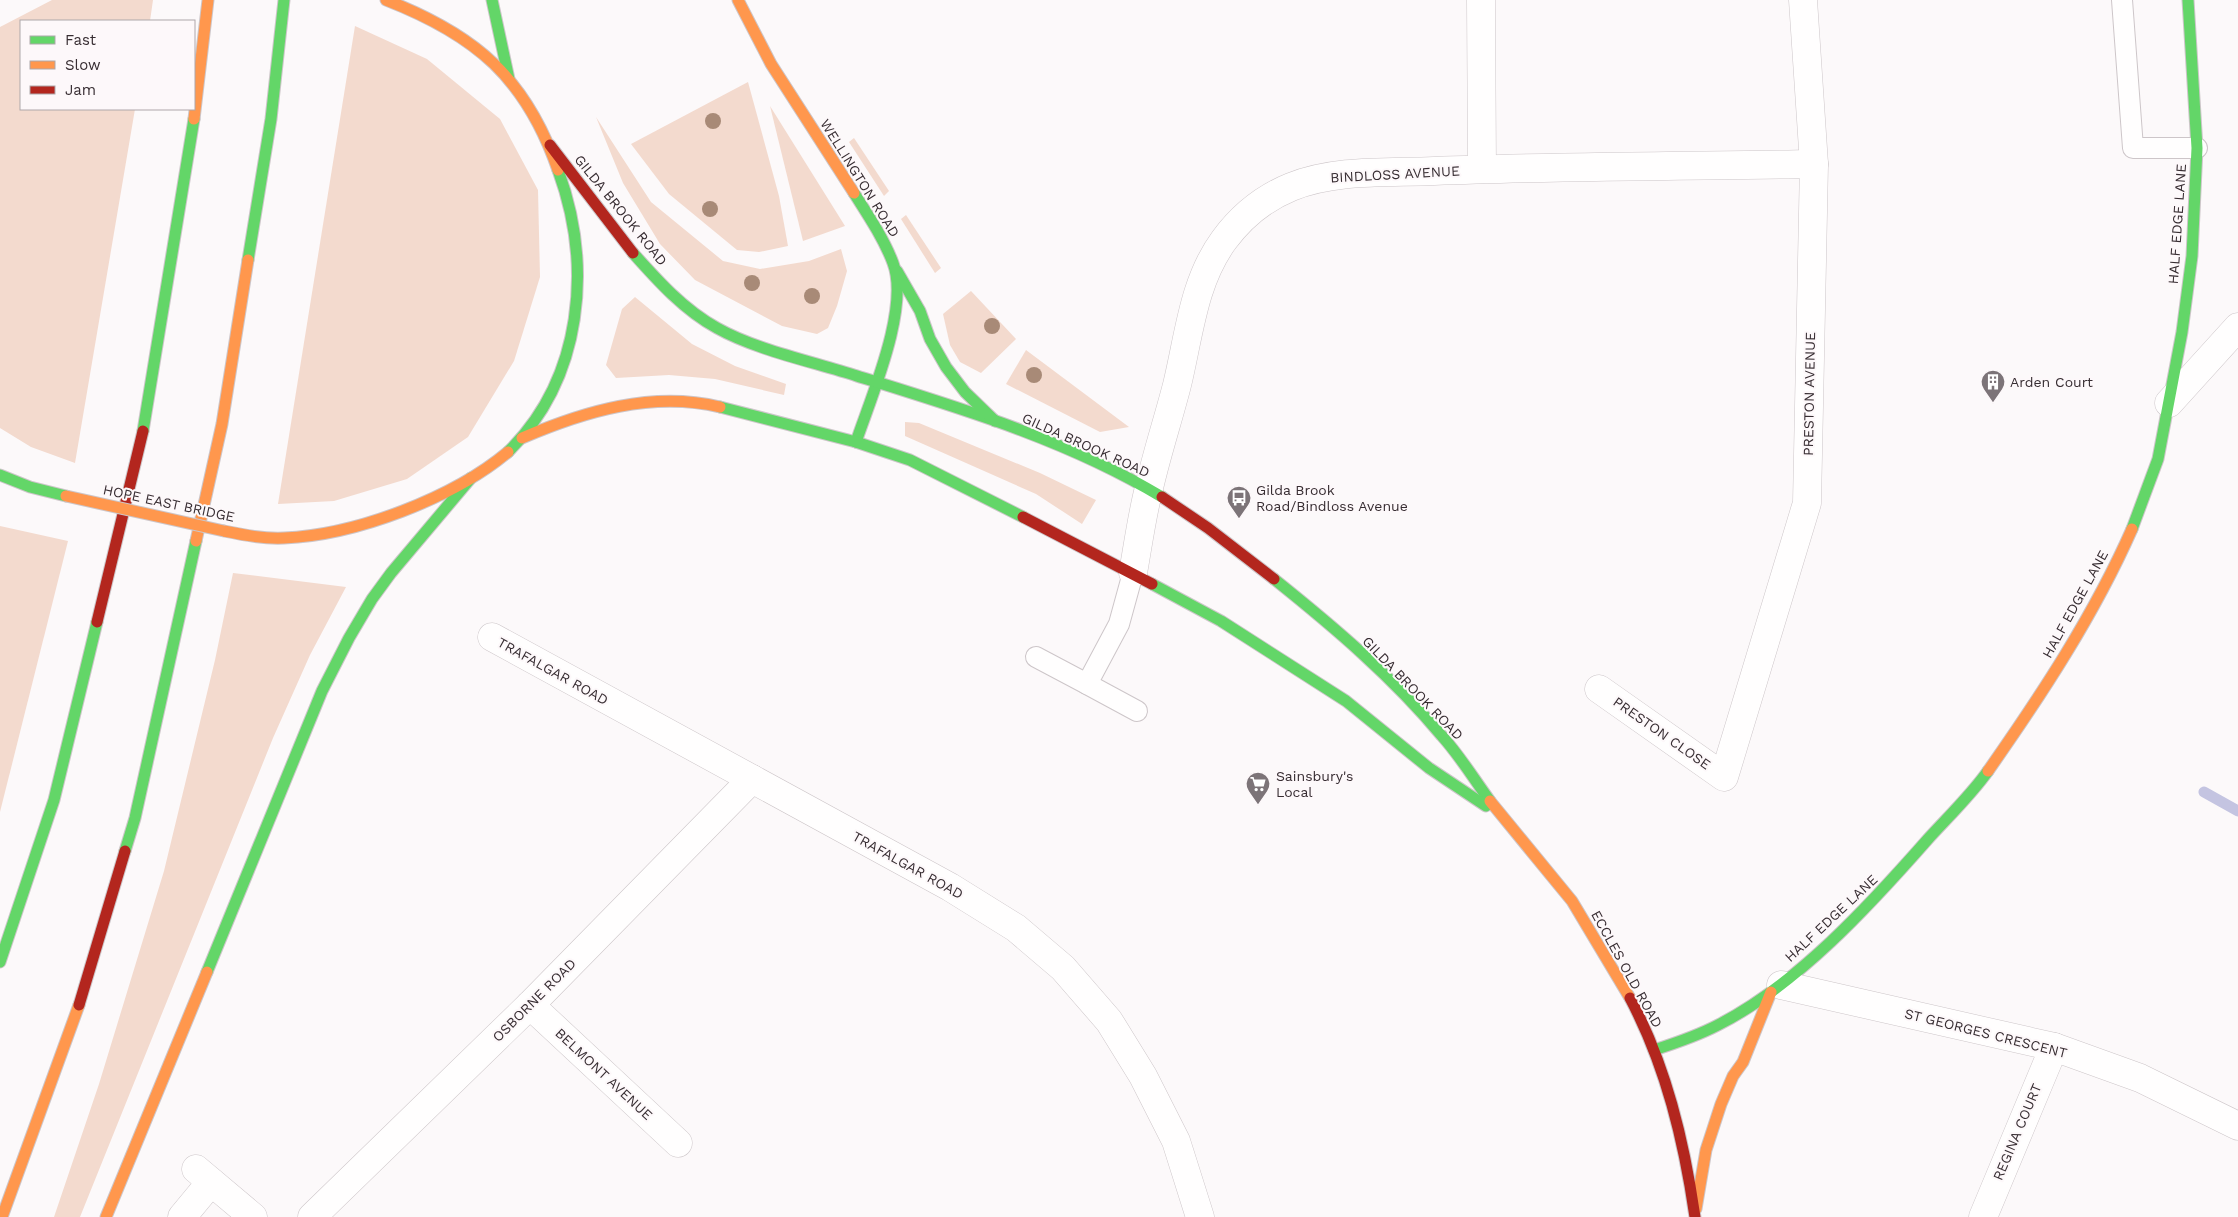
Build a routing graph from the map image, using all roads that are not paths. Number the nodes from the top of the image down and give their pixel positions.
1 (208, 0) edge
2 (284, 0) edge
3 (386, 0) edge
4 (492, 0) edge
5 (738, 0) edge
6 (1481, 0) edge
7 (1803, 0) edge
8 (2122, 0) edge
9 (2188, 0) edge
10 (509, 80) junction
11 (195, 109) edge
12 (195, 110) edge
13 (550, 145) junction
14 (2198, 148) junction
15 (1814, 164) junction
16 (1482, 169) junction
17 (894, 265) junction
18 (2238, 328) edge
19 (878, 382) junction
20 (2169, 403) junction
21 (994, 421) junction
22 (522, 438) junction
23 (856, 442) junction
24 (0, 475) edge
25 (471, 478) junction
26 (1148, 489) junction
27 (1133, 573) junction
28 (492, 637) dead end
29 (1036, 656) dead end
30 (1087, 684) junction
31 (1599, 689) dead end
32 (1137, 711) dead end
33 (1724, 777) joint
34 (752, 779) junction
35 (1502, 817) junction
36 (0, 962) edge
37 (1776, 989) junction
38 (530, 1005) junction
39 (2054, 1047) junction
40 (1654, 1050) junction
41 (2238, 1126) edge
42 (678, 1143) dead end
43 (2, 1217) edge
44 (106, 1217) edge
45 (182, 1217) edge
46 (252, 1217) edge
47 (312, 1217) edge
48 (1200, 1217) edge
49 (1695, 1217) edge
50 (1983, 1217) edge

1 - 11 main road
2 - 43 main road
3 - 10 main road
4 - 10 main road
5 - 17 main road, WELLINGTON ROAD
6 - 16 street
7 - 15 street, PRESTON AVENUE
8 - 14 lane
9 - 14 main road, HALF EDGE LANE
10 - 13 main road
12 - 36 main road
13 - 19 main road, GILDA BROOK ROAD
13 - 22 main road
14 - 20 main road, HALF EDGE LANE
15 - 16 street, BINDLOSS AVENUE
15 - 33 street, PRESTON AVENUE
16 - 26 street, BINDLOSS AVENUE
17 - 19 main road, WELLINGTON ROAD
17 - 21 main road
18 - 20 street
19 - 21 main road, GILDA BROOK ROAD
19 - 23 main road, WELLINGTON ROAD
20 - 37 main road, HALF EDGE LANE
21 - 26 main road, GILDA BROOK ROAD
22 - 23 main road
22 - 25 main road
23 - 27 main road
24 - 25 main road, HOPE EAST BRIDGE, bridge
25 - 44 main road
26 - 27 street, BINDLOSS AVENUE
26 - 35 main road, GILDA BROOK ROAD
27 - 30 lane
27 - 35 main road
28 - 34 street, TRAFALGAR ROAD
29 - 30 lane
30 - 32 lane
31 - 33 street, PRESTON CLOSE
34 - 38 street, OSBORNE ROAD
34 - 48 street, TRAFALGAR ROAD
35 - 40 main road, ECCLES OLD ROAD
37 - 39 street, ST GEORGES CRESCENT
37 - 40 main road, HALF EDGE LANE
37 - 49 main road
38 - 42 street, BELMONT AVENUE
38 - 47 street, OSBORNE ROAD
39 - 41 street, ST GEORGES CRESCENT
39 - 50 street, REGINA COURT
40 - 49 main road, ECCLES OLD ROAD
45 - 46 street

